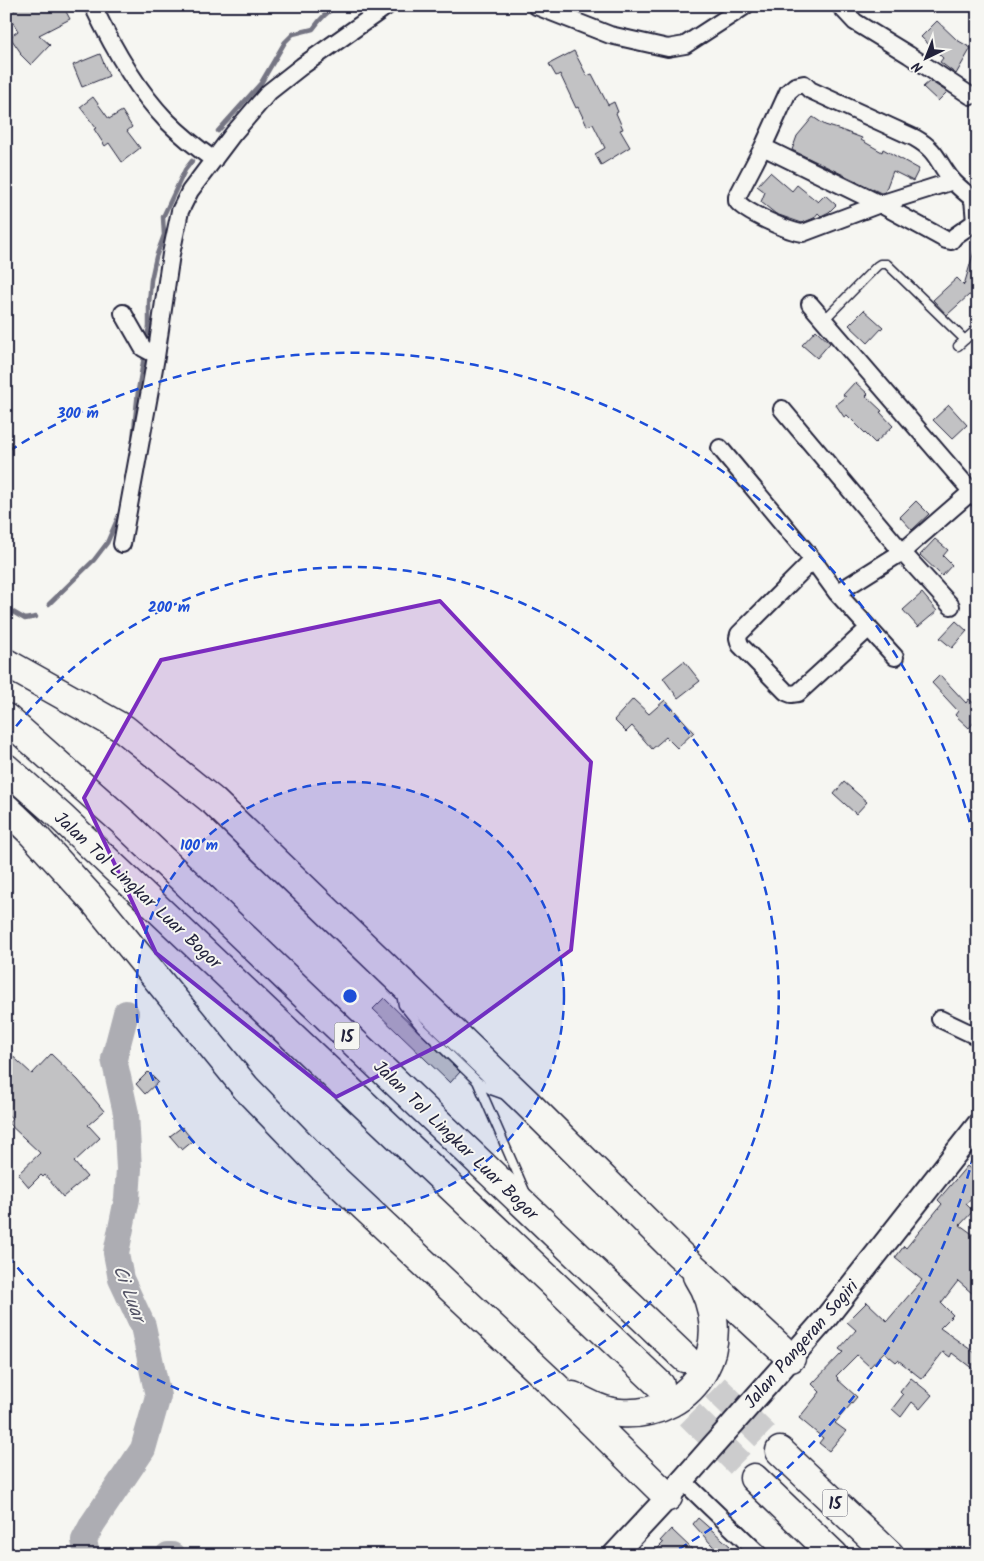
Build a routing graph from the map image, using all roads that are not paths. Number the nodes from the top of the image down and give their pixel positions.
1 (93, 6) edge
2 (387, 6) edge
3 (536, 6) edge
4 (745, 6) edge
5 (840, 6) edge
6 (971, 96) dead end
7 (763, 147) junction
8 (214, 160) junction
9 (953, 180) junction
10 (976, 195) edge
11 (880, 204) junction
12 (976, 223) edge
13 (810, 304) dead end
14 (123, 313) dead end
15 (824, 320) junction
16 (978, 328) edge
17 (965, 340) junction
18 (958, 346) dead end
19 (156, 355) junction
20 (782, 409) dead end
21 (720, 448) dead end
22 (974, 496) edge
23 (122, 544) dead end
24 (902, 552) junction
25 (814, 560) junction
26 (837, 593) junction
27 (951, 606) dead end
28 (869, 628) junction
29 (895, 657) dead end
30 (6, 663) edge
31 (6, 718) edge
32 (6, 768) edge
33 (6, 808) edge
34 (398, 979) junction
35 (940, 1019) dead end
36 (978, 1037) edge
37 (477, 1081) junction
38 (526, 1102) junction
39 (978, 1126) edge
40 (535, 1215) junction
41 (679, 1254) junction
42 (685, 1358) tunnel mouth
43 (791, 1358) junction
44 (554, 1385) junction
45 (660, 1385) tunnel mouth
46 (780, 1451) tunnel mouth
47 (754, 1478) tunnel mouth
48 (675, 1488) junction
49 (614, 1555) edge
50 (760, 1555) edge
51 (834, 1555) edge
52 (890, 1555) edge

1 - 8 street
2 - 8 street
3 - 4 street
5 - 6 street
7 - 9 street
7 - 11 street
7 - 11 street
8 - 19 street
9 - 10 street
9 - 11 street
10 - 12 street
11 - 12 street
13 - 15 street
14 - 19 street
15 - 17 lane
15 - 22 street
16 - 17 lane
17 - 18 lane
19 - 23 street
20 - 24 street
21 - 25 street
22 - 24 street
24 - 26 street
24 - 27 street
25 - 26 street
25 - 28 street
26 - 28 street
28 - 29 street
30 - 34 highway
31 - 40 highway, Jalan Tol Lingkar Luar Bogor / 15
32 - 45 highway, Jalan Tol Lingkar Luar Bogor / 15
33 - 44 highway
34 - 37 lane
34 - 38 highway
35 - 36 street
37 - 38 lane
37 - 40 lane
38 - 41 highway
39 - 43 street, Jalan Pangeran Sogiri
40 - 42 highway, Jalan Tol Lingkar Luar Bogor / 15
41 - 43 highway
41 - 44 highway
43 - 48 street, Jalan Pangeran Sogiri
44 - 48 highway
46 - 52 highway, 15
47 - 51 highway, 15
48 - 49 street, Jalan Pangeran Sogiri
48 - 50 street

